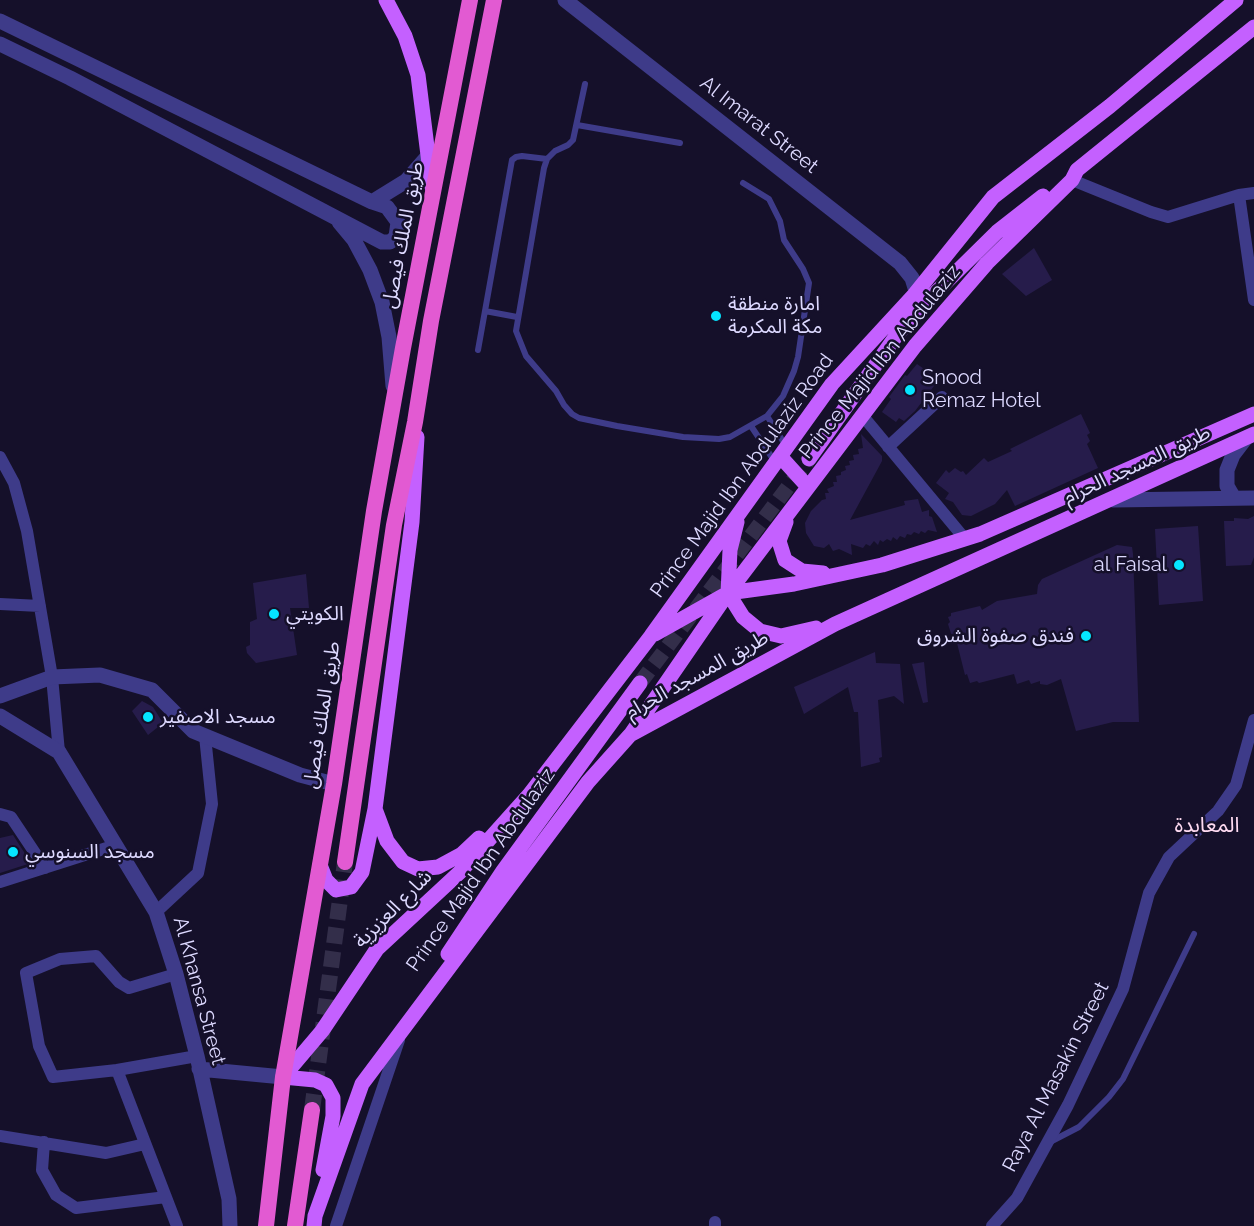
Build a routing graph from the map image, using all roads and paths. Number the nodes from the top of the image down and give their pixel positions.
1 (386, 0) edge
2 (470, 0) edge
3 (565, 0) edge
4 (1236, 0) edge
5 (496, 4) edge
6 (0, 21) edge
7 (1254, 27) edge
8 (0, 44) edge
9 (79, 59) junction
10 (70, 78) junction
11 (585, 84) dead end
12 (577, 125) junction
13 (680, 143) dead end
14 (428, 156) junction
15 (547, 159) junction
16 (1075, 175) junction
17 (743, 183) dead end
18 (433, 193) junction
19 (1254, 193) edge
20 (1239, 195) junction
21 (372, 202) junction
22 (333, 215) junction
23 (900, 263) junction
24 (936, 267) junction
25 (916, 291) junction
26 (1254, 300) edge
27 (485, 311) junction
28 (517, 317) junction
29 (478, 350) dead end
30 (420, 389) junction
31 (394, 397) junction
32 (942, 397) dead end
33 (1254, 414) edge
34 (862, 415) junction
35 (767, 416) junction
36 (751, 426) junction
37 (1250, 436) edge
38 (888, 447) junction
39 (781, 455) junction
40 (0, 457) edge
41 (809, 459) tunnel mouth
42 (808, 487) junction
43 (1234, 498) junction
44 (1254, 498) edge
45 (1113, 500) junction
46 (790, 510) junction
47 (739, 513) junction
48 (965, 539) junction
49 (835, 575) junction
50 (728, 592) junction
51 (0, 604) edge
52 (40, 606) junction
53 (835, 624) junction
54 (651, 636) junction
55 (52, 677) junction
56 (640, 683) tunnel mouth
57 (0, 696) edge
58 (0, 716) edge
59 (1254, 720) edge
60 (630, 735) junction
61 (205, 736) junction
62 (59, 752) junction
63 (333, 784) junction
64 (529, 795) junction
65 (375, 809) junction
66 (0, 814) edge
67 (116, 845) junction
68 (345, 862) tunnel mouth
69 (320, 865) junction
70 (45, 868) junction
71 (0, 882) edge
72 (156, 912) junction
73 (1194, 934) dead end
74 (177, 974) junction
75 (402, 1031) junction
76 (198, 1063) junction
77 (117, 1070) junction
78 (283, 1077) junction
79 (362, 1084) junction
80 (312, 1110) tunnel mouth
81 (0, 1136) edge
82 (44, 1142) junction
83 (1047, 1143) junction
84 (146, 1144) junction
85 (166, 1197) junction
86 (315, 1221) edge
87 (177, 1226) edge
88 (230, 1226) edge
89 (266, 1226) edge
90 (295, 1226) edge
91 (336, 1226) edge
92 (992, 1226) edge

1 - 14 main road
2 - 18 highway, طريق الملك فيصل
3 - 23 street, Al Imarat Street
4 - 24 main road, Prince Majid Ibn Abdulaziz Road
5 - 30 highway
6 - 9 street
7 - 16 main road, Prince Majid Ibn Abdulaziz
8 - 10 street
9 - 10 street
9 - 21 street
10 - 22 street
11 - 12 lane
12 - 13 lane
12 - 15 lane
14 - 18 main road
14 - 21 street
15 - 27 lane
15 - 28 lane
16 - 20 street
16 - 34 main road, Prince Majid Ibn Abdulaziz
16 - 41 main road, Prince Majid Ibn Abdulaziz
17 - 35 lane
18 - 31 highway, طريق الملك فيصل
19 - 20 street
20 - 26 street
21 - 22 street
22 - 31 street
23 - 24 street
23 - 25 street, Al Imarat Street
24 - 25 main road, Prince Majid Ibn Abdulaziz Road
25 - 39 main road, Prince Majid Ibn Abdulaziz Road
27 - 28 lane
27 - 29 lane
28 - 36 lane
30 - 65 main road
30 - 68 highway
31 - 63 highway, طريق الملك فيصل
32 - 38 street
33 - 48 main road, طريق المسجد الحرام
34 - 38 street
34 - 42 main road, Prince Majid Ibn Abdulaziz
35 - 36 lane
35 - 39 lane
36 - 39 lane
37 - 43 street
37 - 45 main road, طريق المسجد الحرام
38 - 48 street
39 - 42 main road
39 - 47 main road, Prince Majid Ibn Abdulaziz Road
40 - 52 street
42 - 46 main road, Prince Majid Ibn Abdulaziz
43 - 44 street
43 - 45 street
45 - 53 main road, طريق المسجد الحرام
46 - 49 main road
46 - 50 main road, Prince Majid Ibn Abdulaziz
47 - 50 main road
47 - 54 main road, Prince Majid Ibn Abdulaziz Road
48 - 49 main road, طريق المسجد الحرام
49 - 50 main road, طريق المسجد الحرام
50 - 53 main road
50 - 54 main road, طريق المسجد الحرام
50 - 60 main road, Prince Majid Ibn Abdulaziz
51 - 52 street
52 - 55 street
53 - 60 main road, طريق المسجد الحرام
54 - 64 main road, شارع العزيزية
55 - 57 street
55 - 61 street
55 - 62 street
56 - 79 main road, Prince Majid Ibn Abdulaziz
58 - 62 street, Al Khansa Street
59 - 83 street, Raya Al Masakin Street
60 - 75 main road, طريق المسجد الحرام
61 - 63 street
61 - 72 street
62 - 67 street, Al Khansa Street
63 - 69 highway, طريق الملك فيصل
64 - 65 main road
64 - 78 main road, شارع العزيزية
65 - 69 main road
66 - 70 street
67 - 70 street
67 - 72 street, Al Khansa Street
69 - 78 highway, طريق الملك فيصل
70 - 71 street
72 - 74 street, Al Khansa Street
73 - 83 lane
74 - 76 street, Al Khansa Street
74 - 77 street
75 - 79 main road, طريق المسجد الحرام
75 - 91 street
76 - 77 street
76 - 78 street
76 - 88 street, Al Khansa Street
77 - 84 street
78 - 86 main road
78 - 89 highway, طريق الملك فيصل
79 - 86 main road, طريق المسجد الحرام
80 - 90 highway
81 - 82 street
82 - 84 street
82 - 85 street
83 - 92 street, Raya Al Masakin Street
84 - 85 street
85 - 87 street

